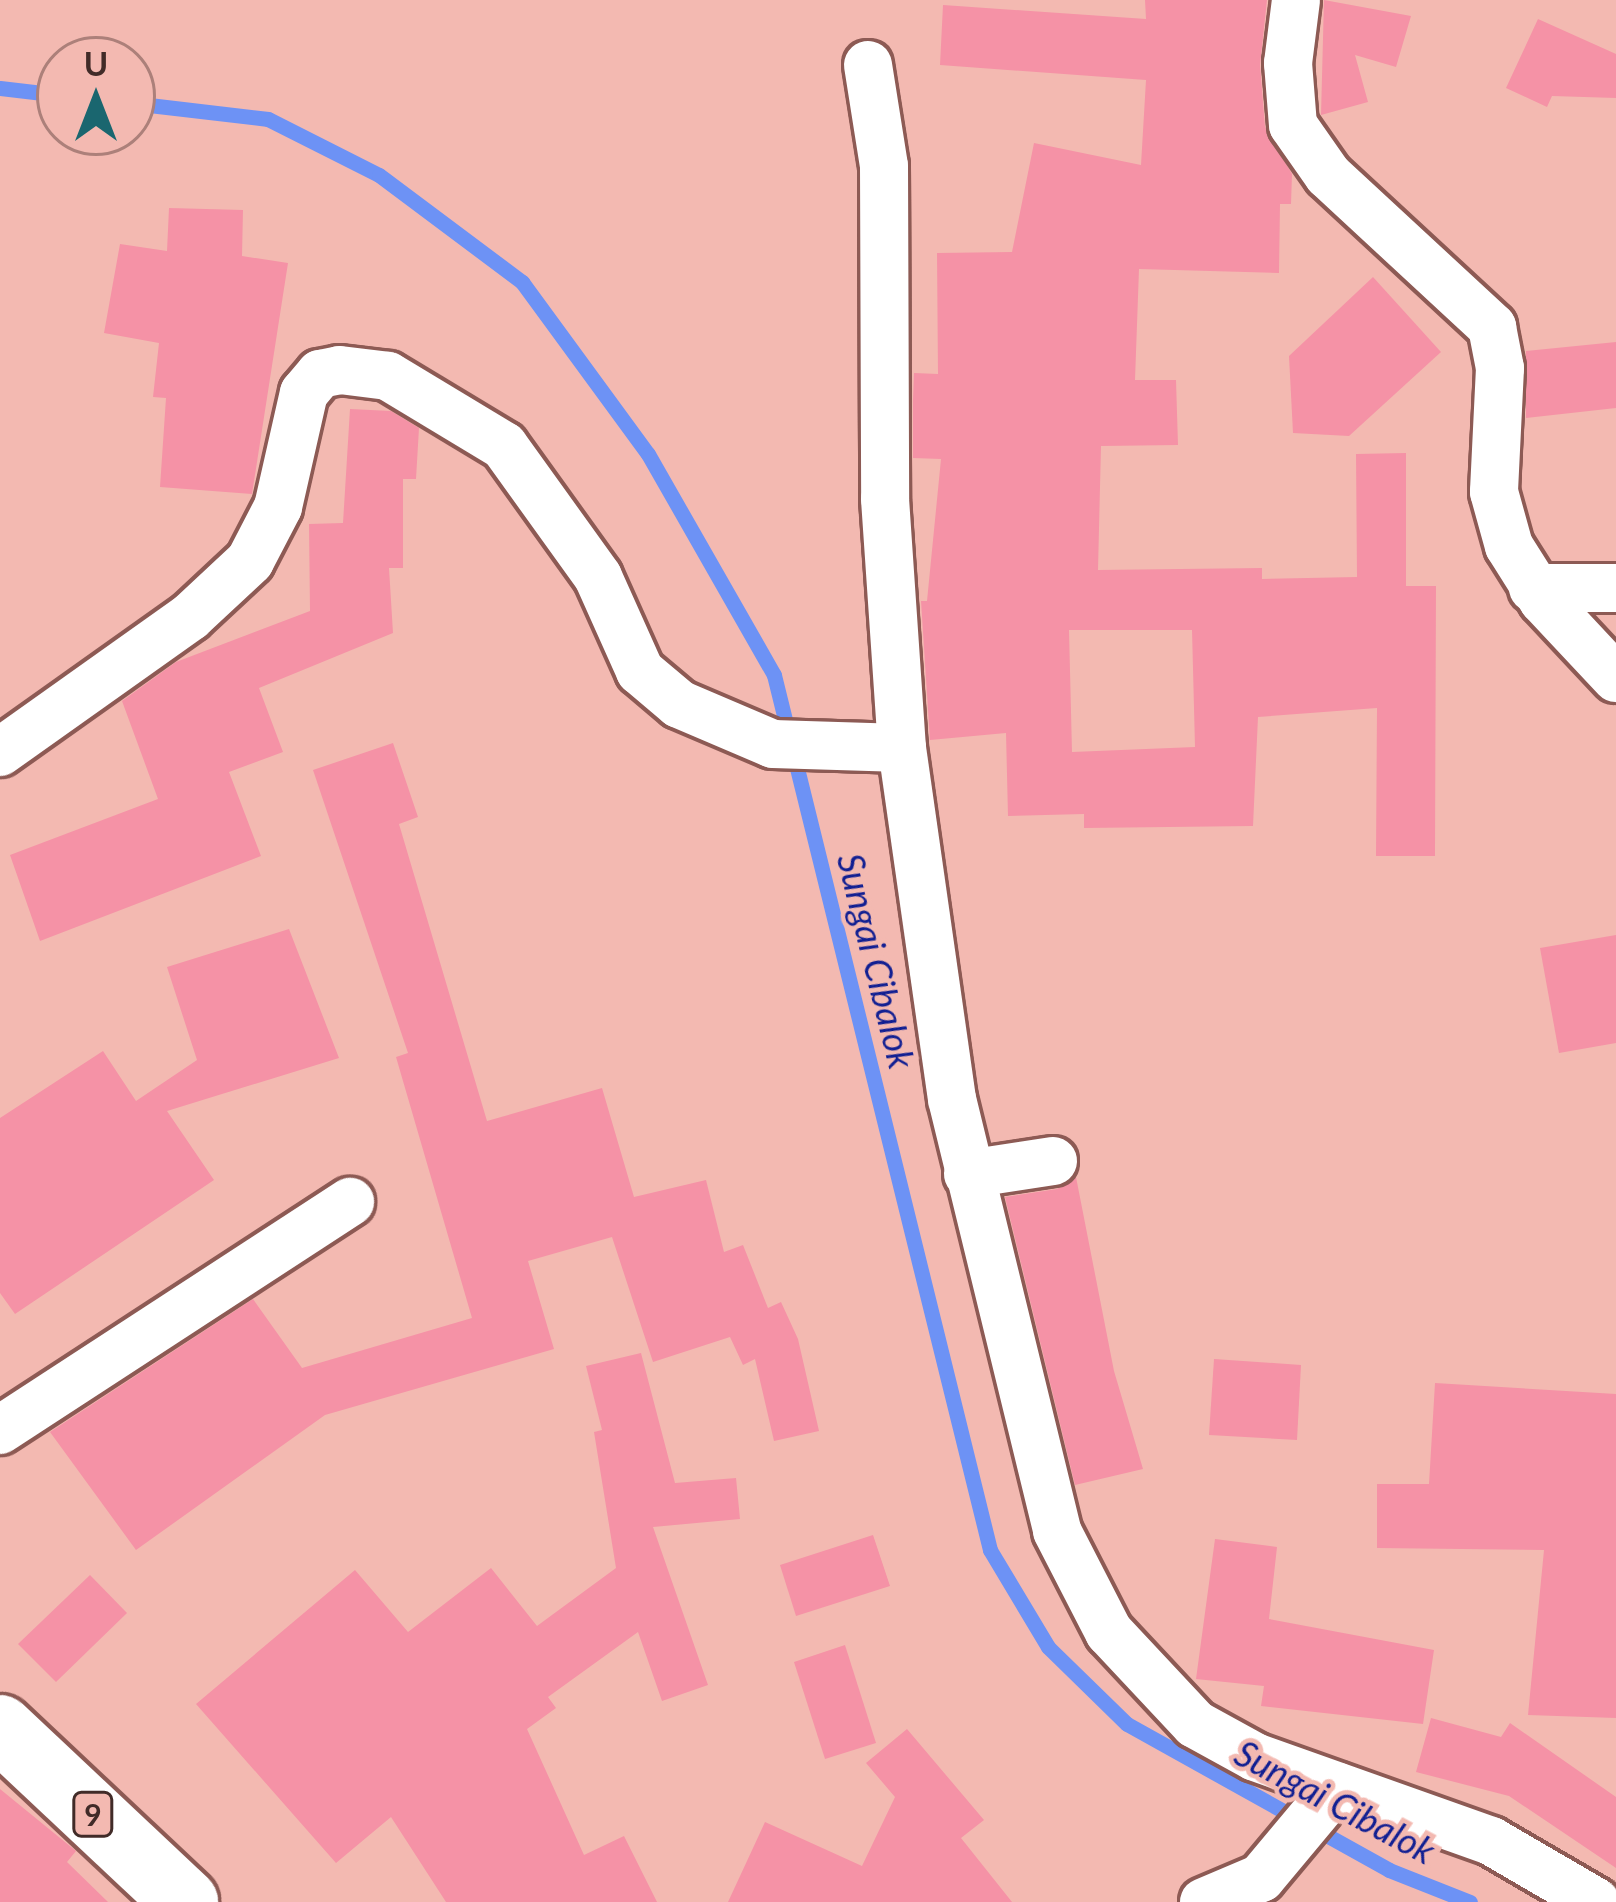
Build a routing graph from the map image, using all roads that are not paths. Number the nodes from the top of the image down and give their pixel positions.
1 (1296, 0) edge
2 (868, 65) dead end
3 (1533, 588) junction
4 (1616, 588) edge
5 (1616, 678) edge
6 (902, 748) junction
7 (0, 752) edge
8 (1053, 1161) dead end
9 (968, 1174) junction
10 (350, 1202) dead end
11 (0, 1430) edge
12 (0, 1728) edge
13 (1325, 1802) junction
14 (185, 1902) edge
15 (1204, 1902) edge
16 (1597, 1902) edge

1 - 3 street
2 - 6 street
3 - 4 street
3 - 5 street
6 - 7 street
6 - 9 street
8 - 9 street
9 - 13 street
10 - 11 street
12 - 14 highway, 9
13 - 15 street
13 - 16 street

